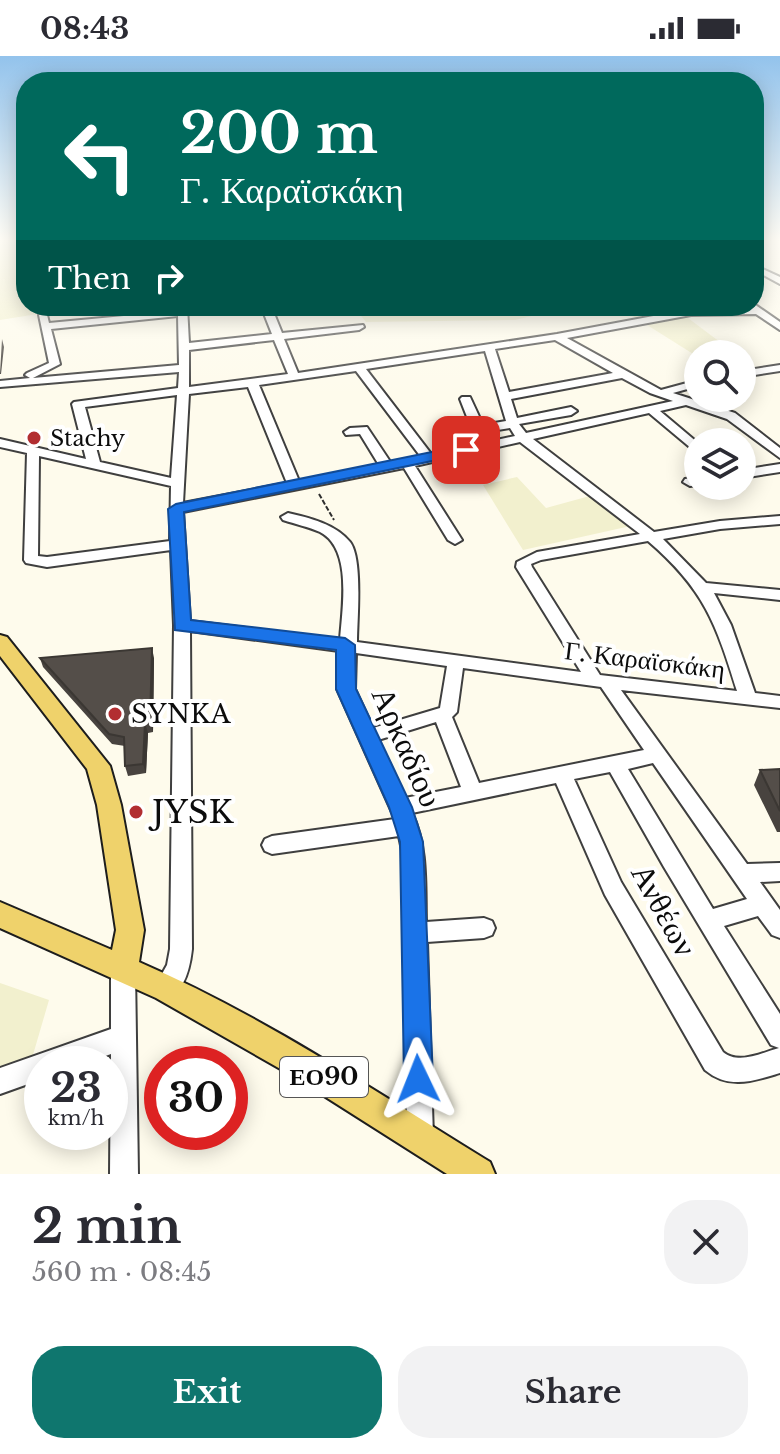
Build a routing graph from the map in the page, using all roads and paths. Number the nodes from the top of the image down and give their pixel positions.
1 (114, 316) edge
2 (182, 316) edge
3 (271, 316) edge
4 (670, 316) edge
5 (359, 327) dead end
6 (280, 337) junction
7 (557, 337) junction
8 (489, 346) junction
9 (184, 347) junction
10 (358, 366) junction
11 (185, 368) junction
12 (780, 368) edge
13 (756, 372) edge
14 (623, 374) junction
15 (294, 376) junction
16 (6, 383) edge
17 (252, 383) junction
18 (684, 387) edge
19 (182, 390) junction
20 (660, 393) junction
21 (506, 396) junction
22 (466, 399) dead end
23 (684, 402) edge
24 (684, 402) edge
25 (571, 411) dead end
26 (653, 411) junction
27 (718, 412) edge
28 (513, 423) junction
29 (478, 429) junction
30 (350, 432) dead end
31 (522, 437) junction
32 (684, 438) edge
33 (0, 443) edge
34 (33, 450) junction
35 (466, 450) junction
36 (780, 454) edge
37 (429, 459) junction
38 (407, 463) junction
39 (94, 464) junction
40 (387, 467) junction
41 (780, 468) edge
42 (756, 472) edge
43 (312, 482) junction
44 (178, 484) junction
45 (294, 485) junction
46 (176, 509) junction
47 (288, 517) dead end
48 (780, 520) edge
49 (338, 536) junction
50 (648, 536) junction
51 (455, 540) dead end
52 (179, 544) junction
53 (702, 587) junction
54 (780, 595) edge
55 (182, 625) junction
56 (0, 642) edge
57 (345, 645) junction
58 (456, 661) junction
59 (602, 683) junction
60 (748, 699) junction
61 (780, 702) edge
62 (445, 713) junction
63 (366, 737) junction
64 (658, 755) junction
65 (615, 764) junction
66 (562, 774) junction
67 (472, 789) junction
68 (404, 816) junction
69 (272, 845) dead end
70 (780, 872) edge
71 (742, 873) junction
72 (764, 904) junction
73 (0, 915) edge
74 (708, 921) junction
75 (484, 928) dead end
76 (780, 928) edge
77 (414, 933) junction
78 (123, 970) junction
79 (166, 988) junction
80 (780, 1036) edge
81 (122, 1038) junction
82 (99, 1046) edge
83 (780, 1060) edge
84 (24, 1072) edge
85 (0, 1081) edge
86 (420, 1137) junction
87 (124, 1174) edge
88 (478, 1174) edge

1 - 16 street
2 - 9 street
3 - 6 street
4 - 7 street
5 - 6 street
6 - 9 street
6 - 15 street
7 - 8 street
7 - 14 street
8 - 10 street
8 - 21 street, Γ. Καραϊσκάκη
9 - 11 street
10 - 15 street
10 - 37 street
11 - 16 street
11 - 19 street
12 - 13 street
14 - 20 street
14 - 21 street
15 - 17 street
17 - 19 street
17 - 45 street
18 - 20 street
19 - 39 street
19 - 44 street
20 - 23 street
21 - 28 street, Γ. Καραϊσκάκη
22 - 29 street
24 - 26 street
25 - 28 street
26 - 31 street
26 - 32 street
27 - 36 street
28 - 29 street
28 - 31 street, Γ. Καραϊσκάκη
29 - 35 street
30 - 40 street
31 - 35 street
31 - 50 street, Γ. Καραϊσκάκη
33 - 34 street
34 - 39 street
34 - 52 street
35 - 37 street
37 - 38 street
38 - 40 street
38 - 51 street
39 - 44 street
40 - 43 street
41 - 42 street
43 - 45 street
43 - 49 path
44 - 46 street
45 - 46 street
46 - 52 street
47 - 49 street
48 - 50 street
49 - 57 street, Αρκαδίου
50 - 53 street, Γ. Καραϊσκάκη
50 - 59 street
52 - 55 street
53 - 54 street
53 - 60 street, Γ. Καραϊσκάκη
55 - 57 street, Γ. Καραϊσκάκη
55 - 79 street
56 - 78 main road
57 - 58 street, Γ. Καραϊσκάκη
57 - 63 street, Αρκαδίου
58 - 59 street, Γ. Καραϊσκάκη
58 - 62 street
59 - 60 street, Γ. Καραϊσκάκη
59 - 64 street
60 - 61 street
62 - 63 street
62 - 67 street
63 - 68 street, Αρκαδίου
64 - 65 street
64 - 71 street
65 - 66 street
65 - 74 street
66 - 67 street
66 - 83 street, Ανθέων
67 - 68 street
68 - 69 street
68 - 77 street, Αρκαδίου
70 - 71 street
71 - 72 street
72 - 74 street
72 - 76 street
73 - 78 main road, ΕΟ90
74 - 80 street
75 - 77 street
77 - 86 street, Αρκαδίου
78 - 79 main road, ΕΟ90
78 - 81 street
79 - 86 main road, ΕΟ90
81 - 82 street
81 - 87 street
84 - 85 street
86 - 88 main road, ΕΟ90

